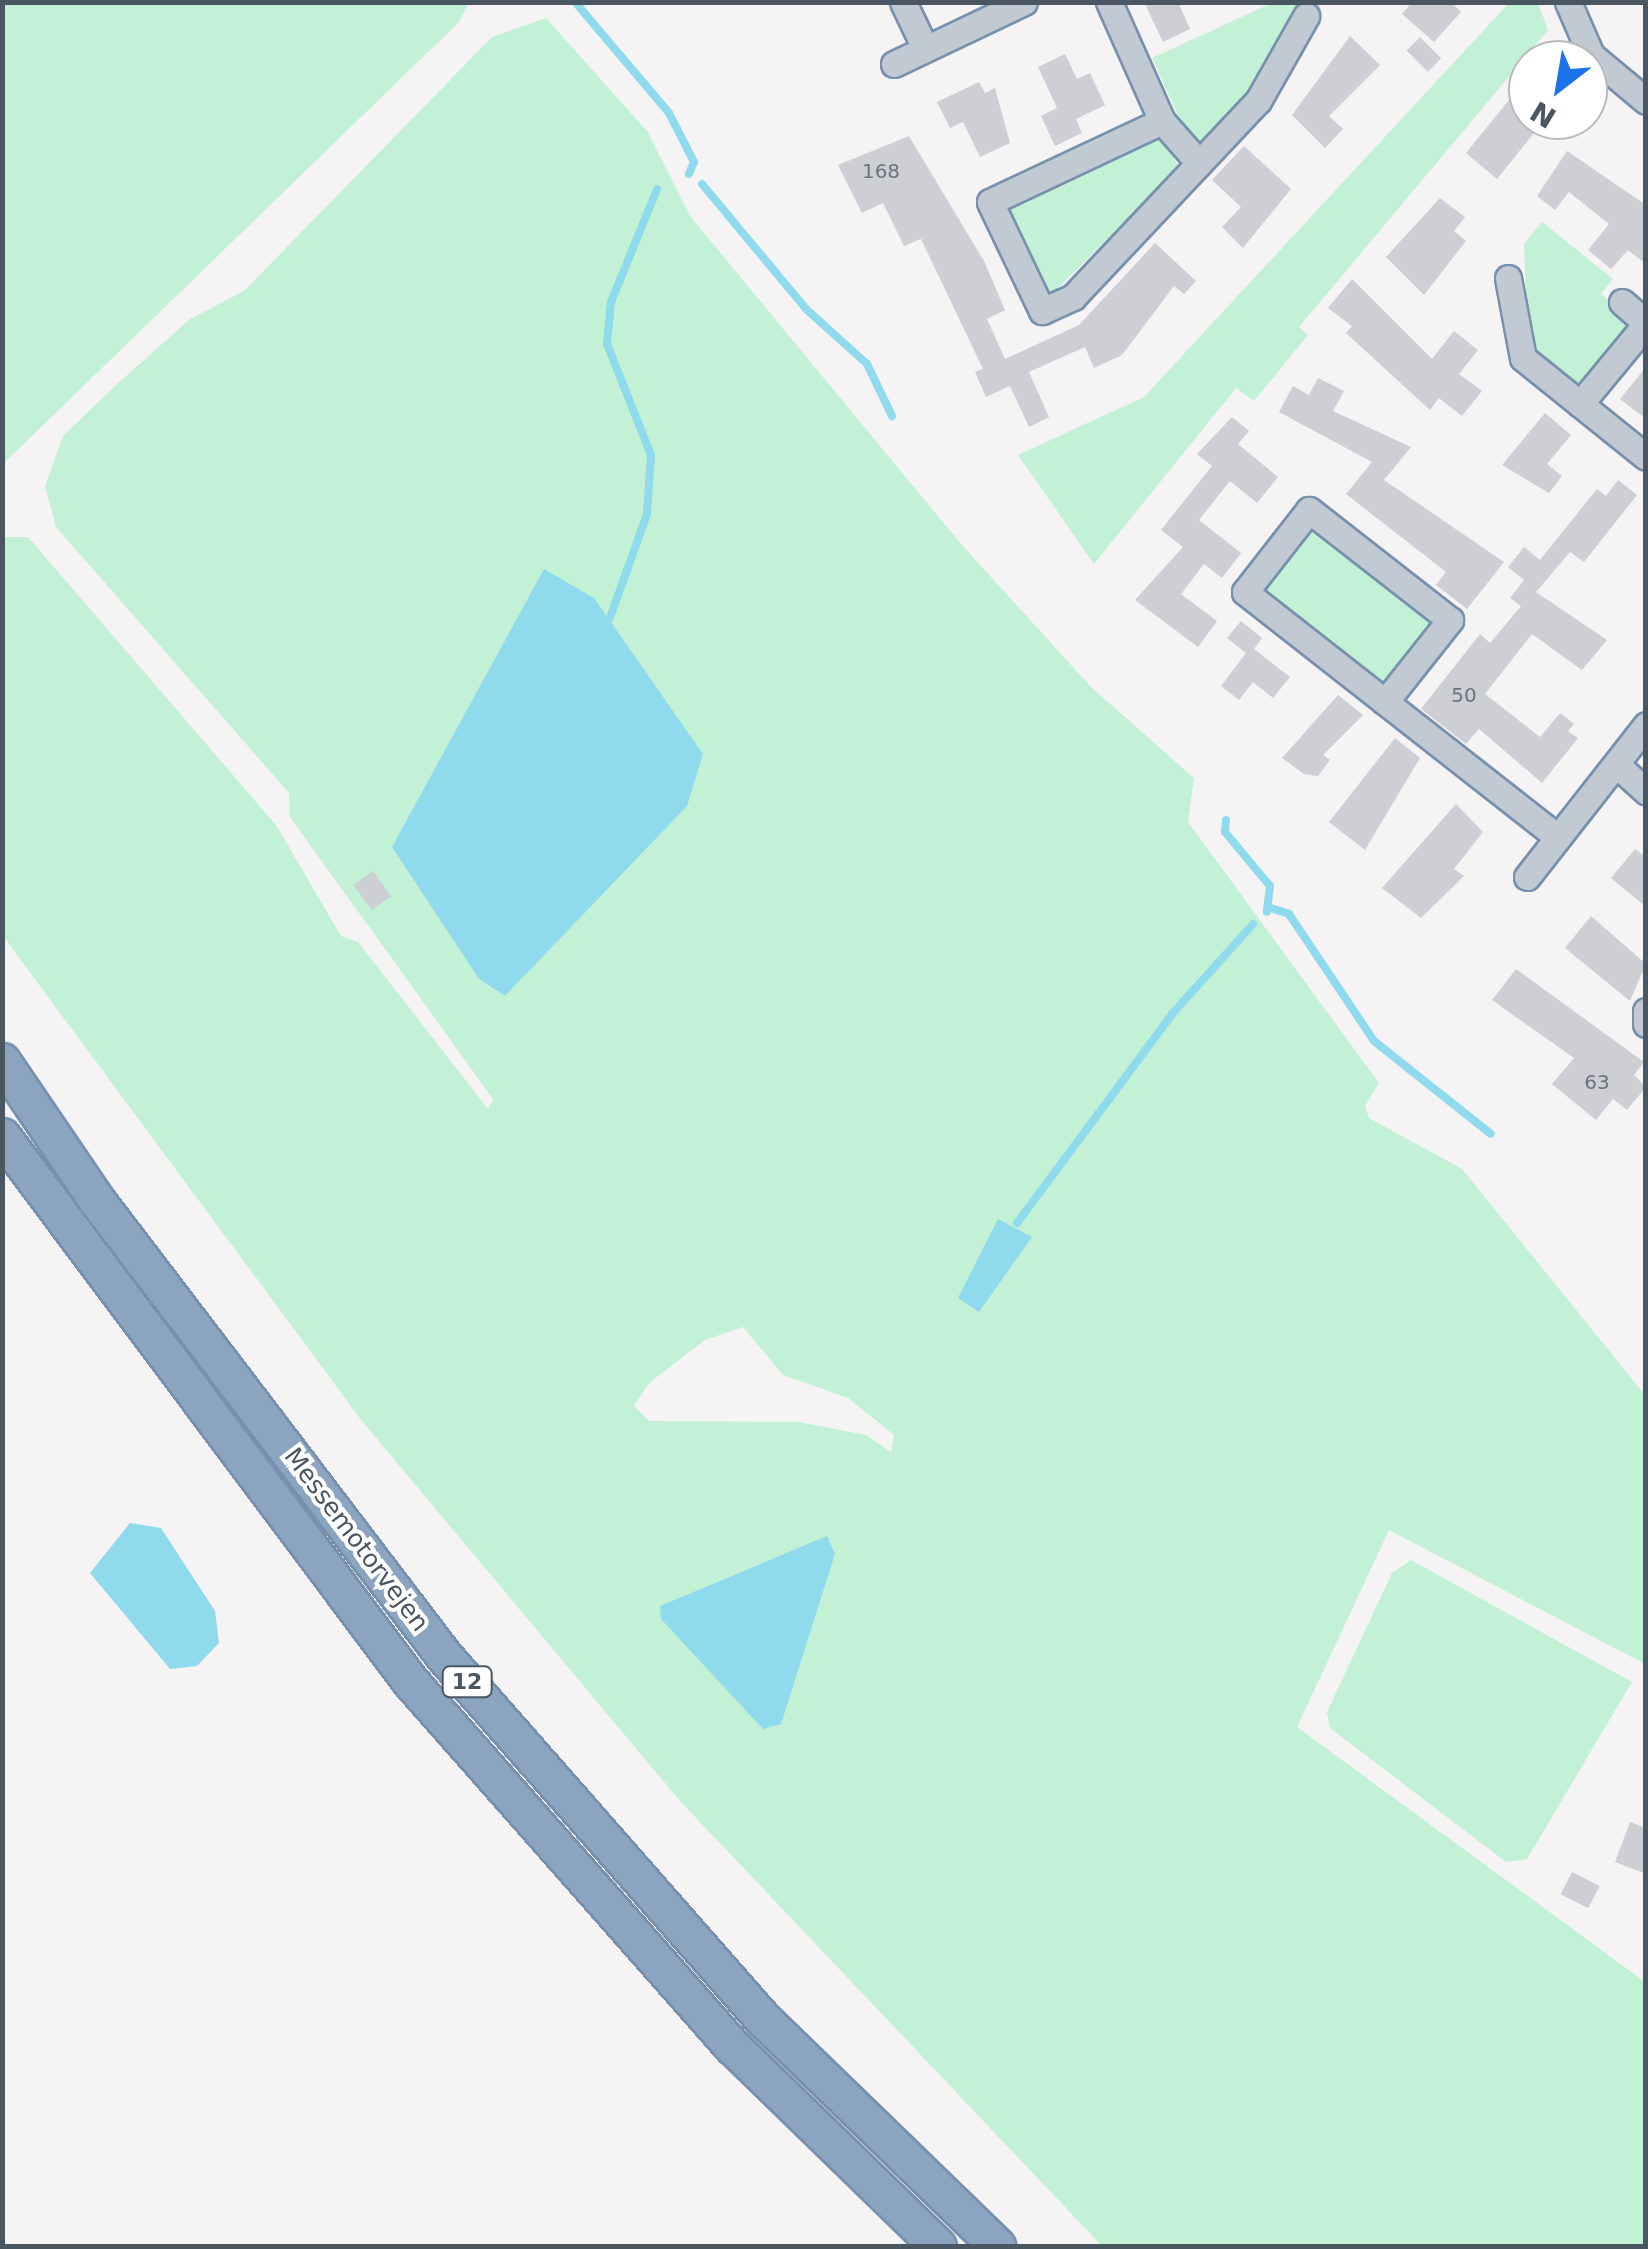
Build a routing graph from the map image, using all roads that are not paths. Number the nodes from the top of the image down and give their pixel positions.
1 (903, 2) edge
2 (1024, 2) edge
3 (1109, 2) edge
4 (1568, 2) edge
5 (1306, 16) dead end
6 (925, 48) junction
7 (894, 64) dead end
8 (1646, 101) edge
9 (1162, 120) junction
10 (1199, 163) junction
11 (1508, 278) dead end
12 (1622, 302) dead end
13 (1646, 323) edge
14 (1580, 404) junction
15 (1646, 457) edge
16 (1385, 702) junction
17 (1646, 725) edge
18 (1618, 766) junction
19 (1646, 792) edge
20 (1557, 837) junction
21 (1527, 877) dead end
22 (1646, 1010) edge
23 (1646, 1024) edge
24 (2, 1061) edge
25 (2, 1136) edge
26 (938, 2246) edge
27 (997, 2246) edge

1 - 6 street
2 - 6 street
3 - 9 street
4 - 8 street
5 - 10 street
6 - 7 street
9 - 10 street
9 - 10 street
11 - 14 street
12 - 13 street
13 - 14 street
14 - 15 street
16 - 16 street
16 - 20 street
17 - 18 street
18 - 19 street
18 - 20 street
20 - 21 street
22 - 23 street
24 - 27 highway, Messemotorvejen / 12
25 - 26 highway, Messemotorvejen / 12

